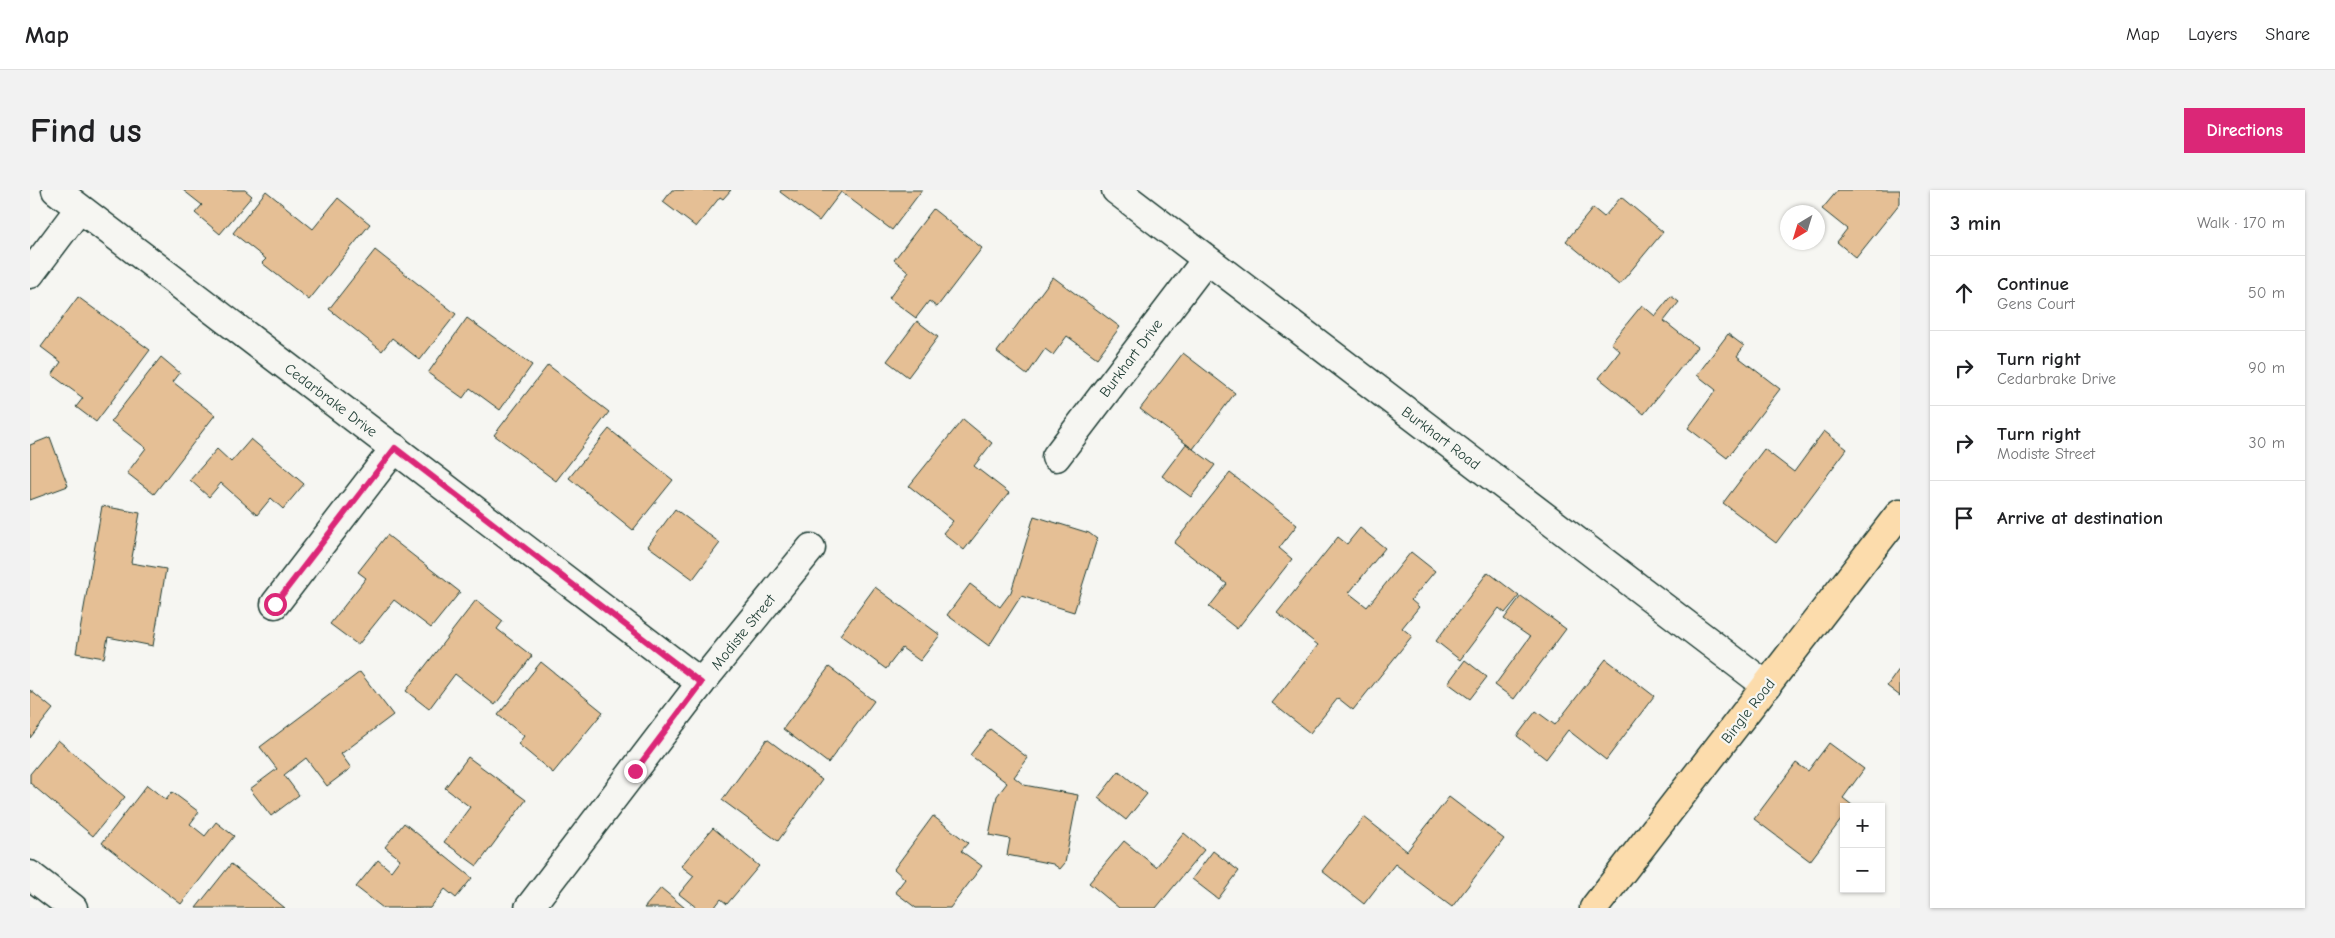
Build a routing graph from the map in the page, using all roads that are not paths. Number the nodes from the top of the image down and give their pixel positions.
1 (56, 190) edge
2 (1116, 190) edge
3 (80, 209) junction
4 (1206, 260) junction
5 (30, 274) edge
6 (395, 448) junction
7 (1056, 457) dead end
8 (1900, 513) edge
9 (811, 548) dead end
10 (275, 604) dead end
11 (701, 683) junction
12 (1767, 686) junction
13 (30, 875) edge
14 (56, 903) edge
15 (529, 908) edge
16 (1594, 908) edge

1 - 3 street, Cedarbrake Drive
2 - 4 street, Burkhart Road
3 - 5 street
3 - 6 street, Cedarbrake Drive
4 - 7 street, Burkhart Drive
4 - 12 street, Burkhart Road
6 - 10 street
6 - 11 street, Cedarbrake Drive
8 - 12 main road, Bingle Road
9 - 11 street, Modiste Street
11 - 15 street, Modiste Street
12 - 16 main road, Bingle Road
13 - 14 street

